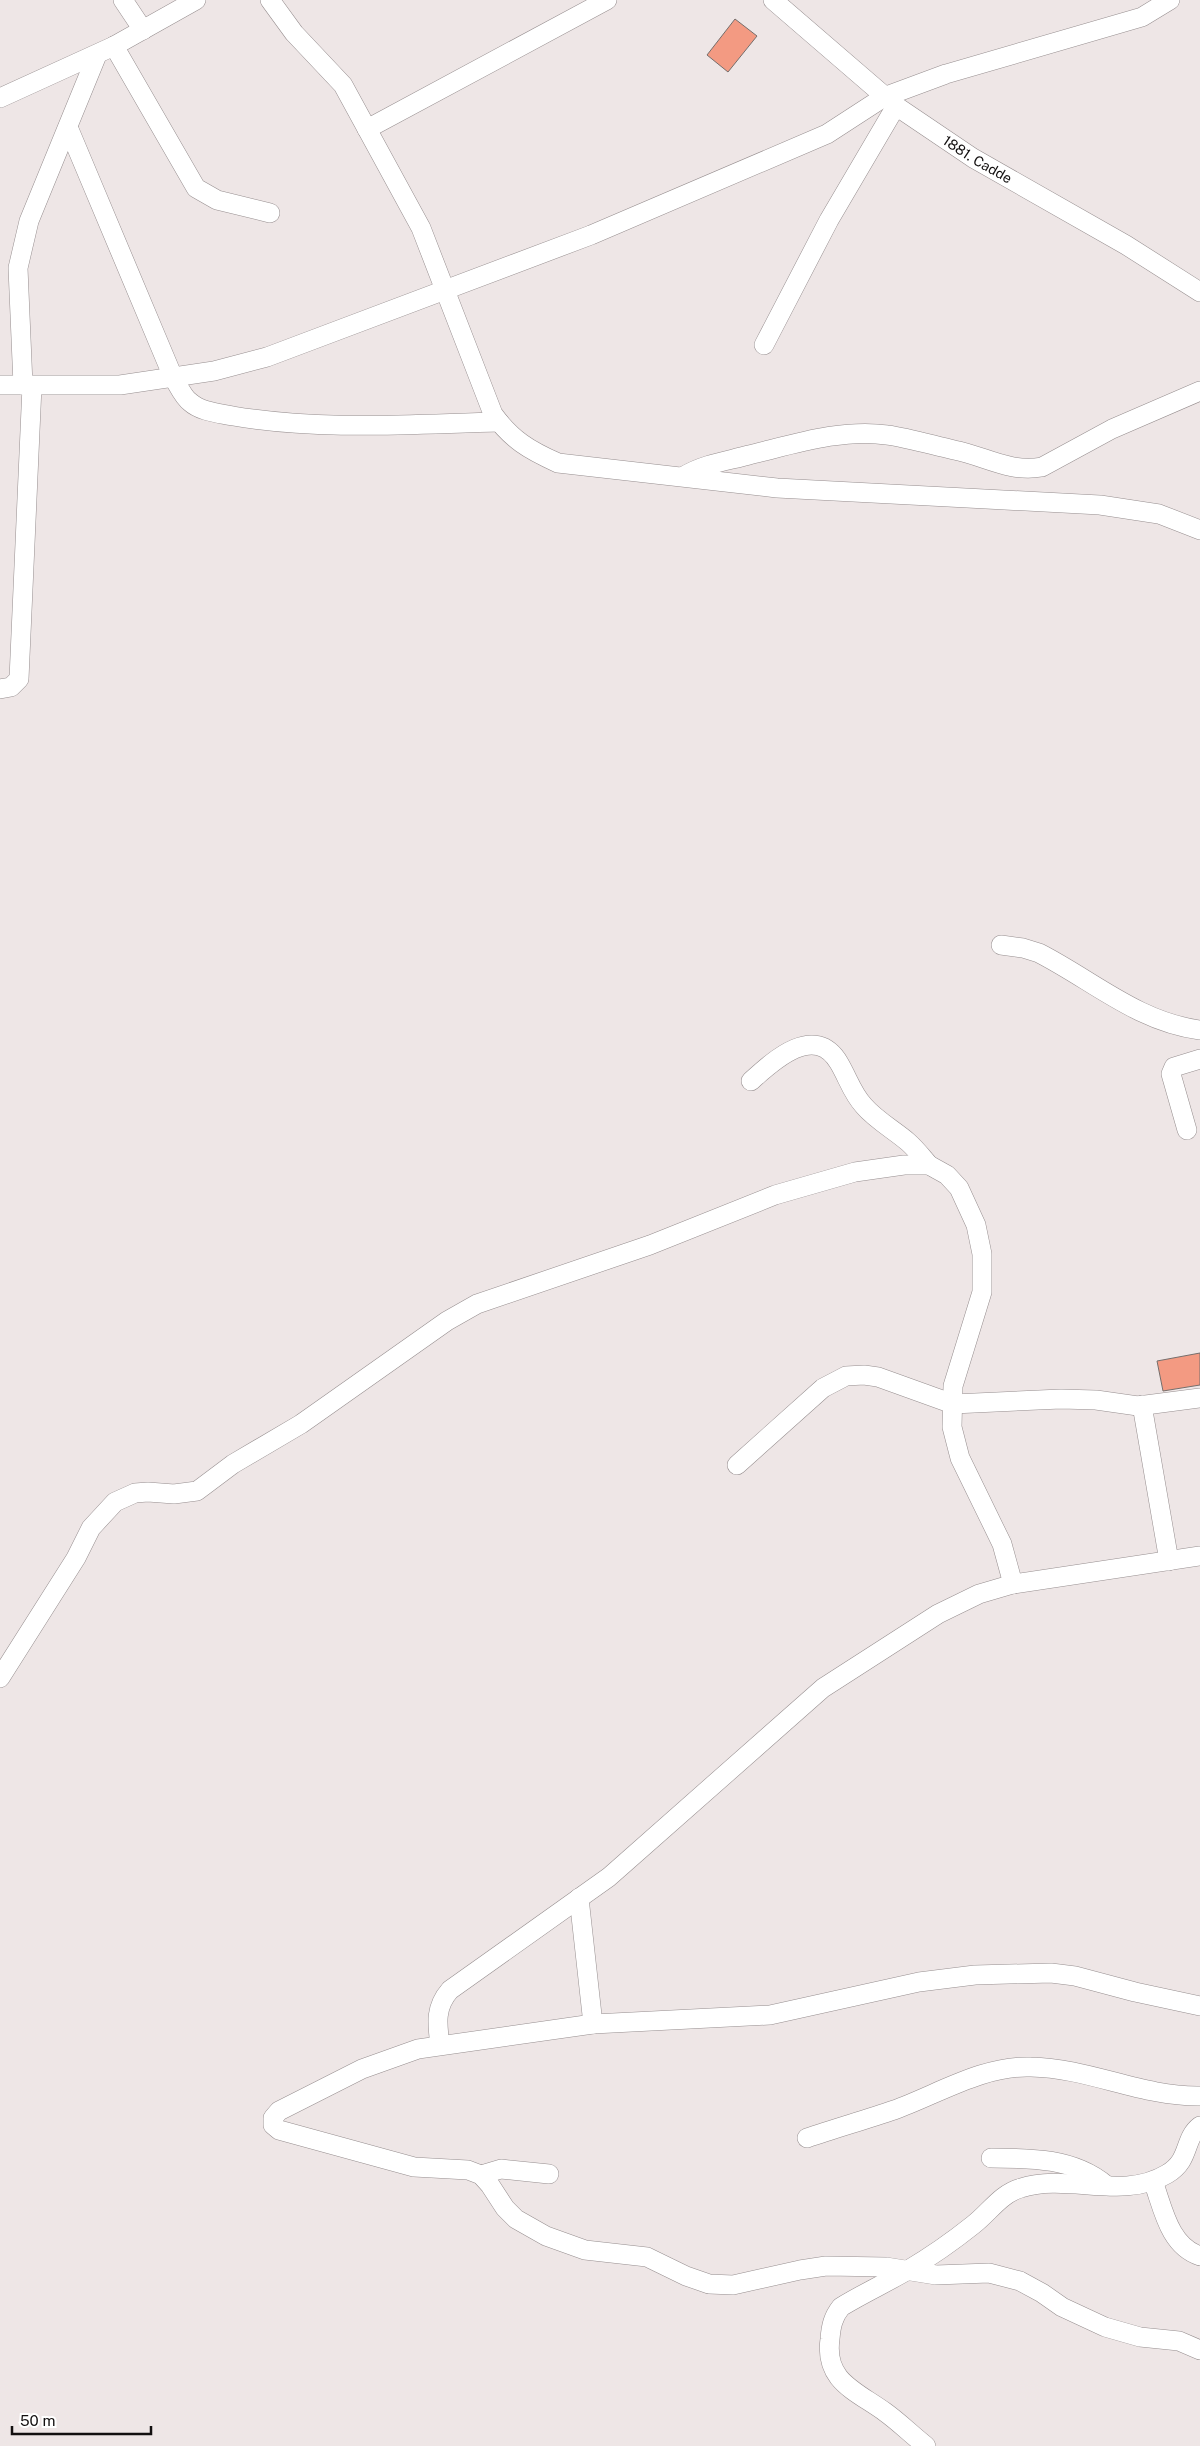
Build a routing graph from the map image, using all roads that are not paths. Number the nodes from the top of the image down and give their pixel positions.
1 (123, 0) edge
2 (196, 0) edge
3 (270, 0) edge
4 (607, 0) edge
5 (773, 0) edge
6 (1170, 0) edge
7 (143, 30) junction
8 (114, 46) junction
9 (97, 55) junction
10 (0, 98) edge
11 (890, 102) junction
12 (68, 128) junction
13 (367, 129) junction
14 (270, 213) dead end
15 (444, 289) junction
16 (1200, 292) edge
17 (764, 345) dead end
18 (173, 377) junction
19 (0, 385) edge
20 (27, 386) junction
21 (1200, 392) edge
22 (499, 422) junction
23 (1030, 469) junction
24 (684, 476) junction
25 (1031, 500) junction
26 (1200, 530) edge
27 (0, 689) edge
28 (1001, 945) dead end
29 (1200, 1030) edge
30 (1200, 1059) edge
31 (751, 1081) dead end
32 (1187, 1130) dead end
33 (929, 1164) junction
34 (1200, 1398) edge
35 (953, 1404) junction
36 (1142, 1405) junction
37 (737, 1465) dead end
38 (1200, 1556) edge
39 (1169, 1561) junction
40 (1013, 1584) junction
41 (0, 1678) edge
42 (579, 1898) junction
43 (1200, 2006) edge
44 (592, 2024) junction
45 (440, 2044) junction
46 (1200, 2096) edge
47 (1200, 2126) edge
48 (807, 2138) dead end
49 (991, 2158) dead end
50 (549, 2174) dead end
51 (481, 2175) junction
52 (1153, 2182) junction
53 (1107, 2186) junction
54 (1200, 2256) edge
55 (907, 2271) junction
56 (1200, 2350) edge
57 (926, 2446) edge

1 - 7 street
2 - 7 street
3 - 13 street
4 - 13 street
5 - 11 street, 1881. Cadde
6 - 11 street
7 - 8 street
8 - 9 street
8 - 14 street
9 - 10 street
9 - 12 street
11 - 15 street
11 - 16 street, 1881. Cadde
11 - 17 street
12 - 18 street
12 - 20 street
13 - 15 street
15 - 18 street
15 - 22 street
18 - 20 street
18 - 22 street
19 - 20 street
20 - 27 street
21 - 23 street
22 - 24 street
23 - 24 street
23 - 25 street
24 - 25 street
25 - 26 street
28 - 29 street
30 - 32 street
31 - 33 street
33 - 35 street
33 - 41 street
34 - 36 street
35 - 36 street
35 - 37 street
35 - 40 street
36 - 39 street
38 - 39 street
39 - 40 street
40 - 42 street
42 - 44 street
42 - 45 street
43 - 44 street
44 - 45 street
45 - 51 street
46 - 48 street
47 - 52 street
49 - 53 street
50 - 51 street
51 - 55 street
52 - 53 street
52 - 54 street
53 - 55 street
55 - 56 street
55 - 57 street

